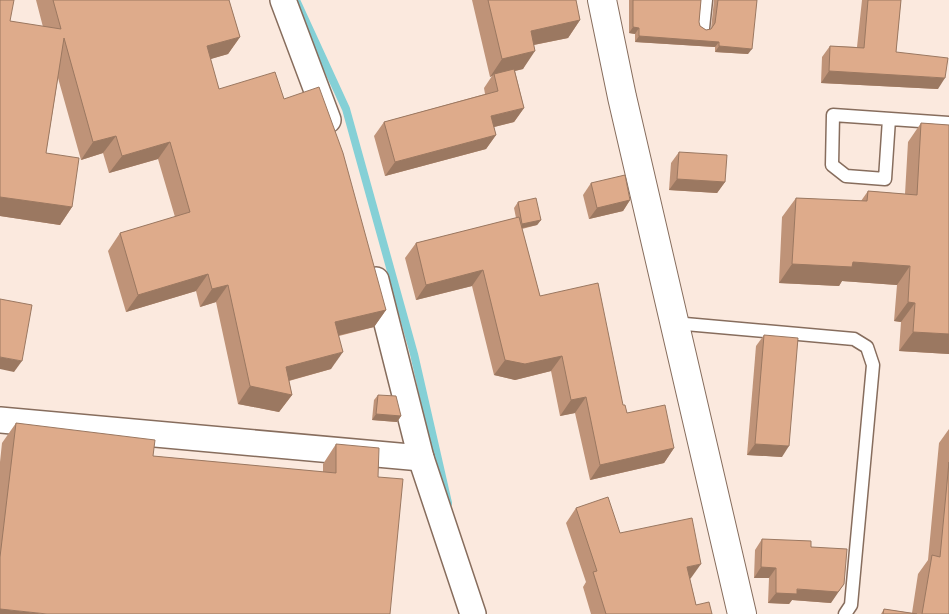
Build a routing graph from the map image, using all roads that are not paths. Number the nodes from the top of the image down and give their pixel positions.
1 (283, 0) edge
2 (602, 0) edge
3 (706, 0) edge
4 (703, 28) edge
5 (890, 119) junction
6 (949, 123) edge
7 (334, 139) edge
8 (371, 260) edge
9 (674, 323) junction
10 (0, 420) edge
11 (421, 458) junction
12 (473, 614) edge
13 (742, 614) edge
14 (845, 614) edge

1 - 7 street
2 - 9 street
3 - 4 lane
5 - 5 lane
5 - 6 lane
8 - 11 street
9 - 13 street
9 - 14 lane
10 - 11 street
11 - 12 street

